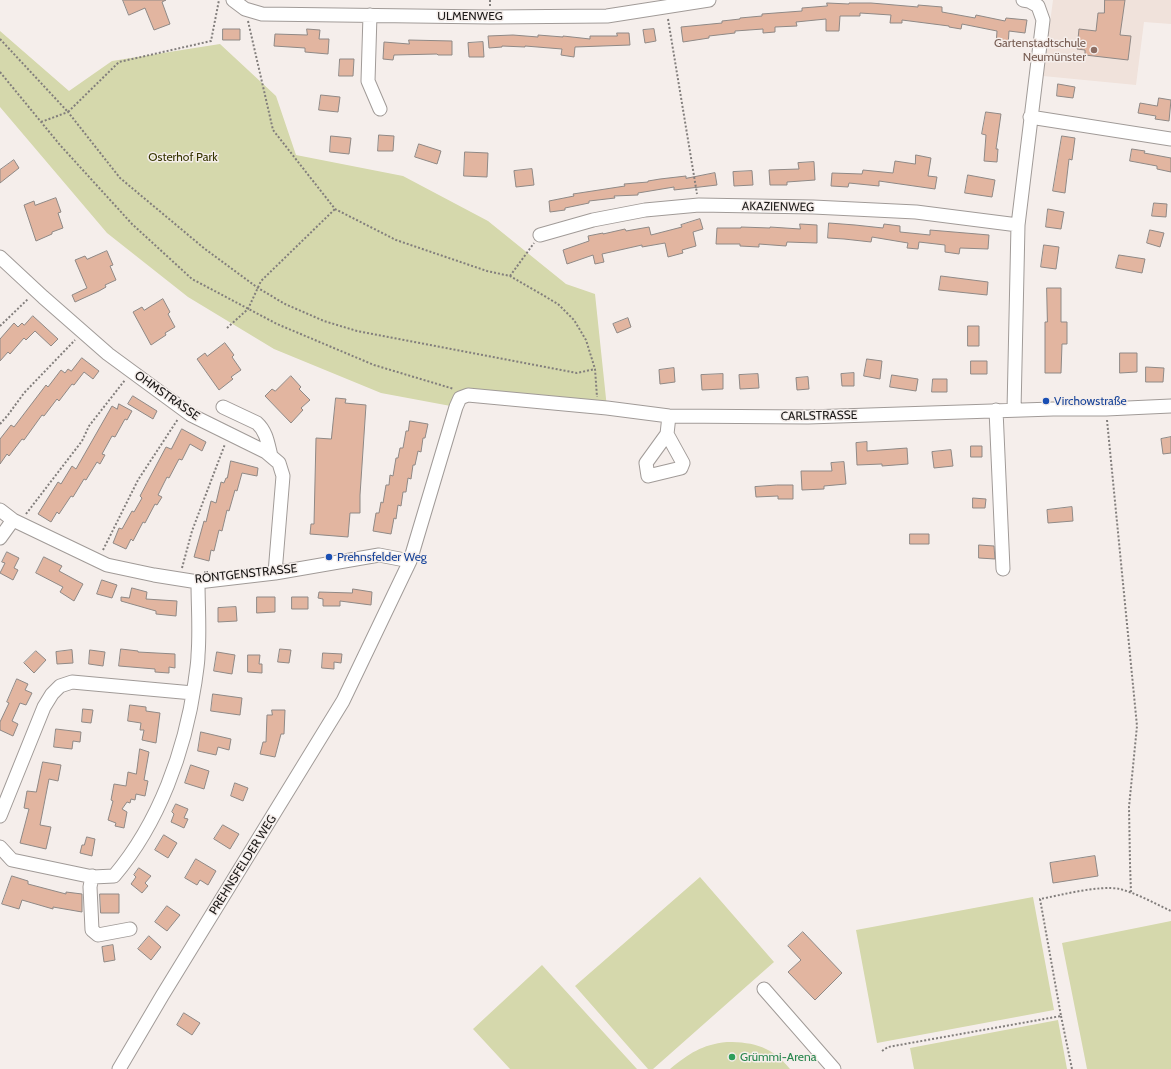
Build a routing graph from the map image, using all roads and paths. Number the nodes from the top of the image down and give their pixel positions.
1 (219, 0) edge
2 (233, 0) edge
3 (709, 0) edge
4 (1023, 0) edge
5 (666, 8) junction
6 (245, 9) junction
7 (370, 15) junction
8 (0, 39) edge
9 (0, 72) edge
10 (380, 109) dead end
11 (68, 112) junction
12 (1030, 117) junction
13 (41, 122) junction
14 (1171, 139) edge
15 (699, 205) junction
16 (335, 209) junction
17 (1018, 225) junction
18 (540, 235) joint
19 (0, 257) edge
20 (510, 276) junction
21 (258, 288) junction
22 (36, 291) junction
23 (248, 309) junction
24 (0, 326) edge
25 (227, 328) dead end
26 (83, 332) junction
27 (595, 369) junction
28 (131, 371) junction
29 (468, 395) junction
30 (223, 406) dead end
31 (1171, 406) edge
32 (598, 408) junction
33 (184, 409) junction
34 (1106, 409) junction
35 (996, 410) junction
36 (1014, 410) junction
37 (669, 416) junction
38 (0, 424) edge
39 (228, 434) junction
40 (667, 434) dead end
41 (271, 456) junction
42 (0, 510) edge
43 (16, 522) junction
44 (0, 538) edge
45 (98, 560) junction
46 (410, 561) junction
47 (1004, 569) dead end
48 (275, 573) junction
49 (179, 579) junction
50 (198, 582) junction
51 (193, 693) junction
52 (0, 816) edge
53 (0, 847) edge
54 (92, 876) junction
55 (1132, 893) junction
56 (1171, 911) edge
57 (130, 929) dead end
58 (764, 989) dead end
59 (1061, 1016) junction
60 (882, 1051) dead end
61 (118, 1069) edge
62 (834, 1069) edge
63 (1072, 1069) edge

1 - 11 path
2 - 6 street, ULMENWEG
3 - 5 street, ULMENWEG
4 - 12 street
5 - 7 street, ULMENWEG
5 - 15 path
6 - 7 street, ULMENWEG
6 - 16 path
7 - 10 street
8 - 11 path
9 - 13 path
11 - 13 path
11 - 21 path
12 - 14 street
12 - 17 street
13 - 23 path
15 - 17 street, AKAZIENWEG
15 - 18 street, AKAZIENWEG
16 - 20 path
16 - 21 path
17 - 36 street
18 - 20 path
19 - 22 street, OHMSTRASSE
20 - 27 path
21 - 23 path
21 - 27 path
22 - 24 path
22 - 26 street, OHMSTRASSE
23 - 25 path
23 - 29 path
26 - 28 street, OHMSTRASSE
26 - 38 path
27 - 32 path
28 - 33 street, OHMSTRASSE
28 - 43 path
29 - 32 street, CARLSTRASSE
29 - 46 street, PREHNSFELDER WEG
30 - 41 street
31 - 34 street, CARLSTRASSE
32 - 37 street, CARLSTRASSE
33 - 39 street, OHMSTRASSE
33 - 45 path
34 - 36 street, CARLSTRASSE
34 - 55 path
35 - 36 street, CARLSTRASSE
35 - 37 street, CARLSTRASSE
35 - 47 street
37 - 40 street
39 - 41 street, OHMSTRASSE
39 - 49 path
41 - 48 street, OHMSTRASSE
42 - 43 street, RÖNTGENSTRASSE
43 - 44 street
43 - 45 street, RÖNTGENSTRASSE
45 - 49 street, RÖNTGENSTRASSE
46 - 48 street, RÖNTGENSTRASSE
46 - 61 street, PREHNSFELDER WEG
48 - 50 street, RÖNTGENSTRASSE
49 - 50 street, RÖNTGENSTRASSE
50 - 51 street
51 - 52 street
51 - 54 street
53 - 54 street
54 - 57 street
55 - 56 path
55 - 59 path
58 - 62 street
59 - 60 path
59 - 63 path

